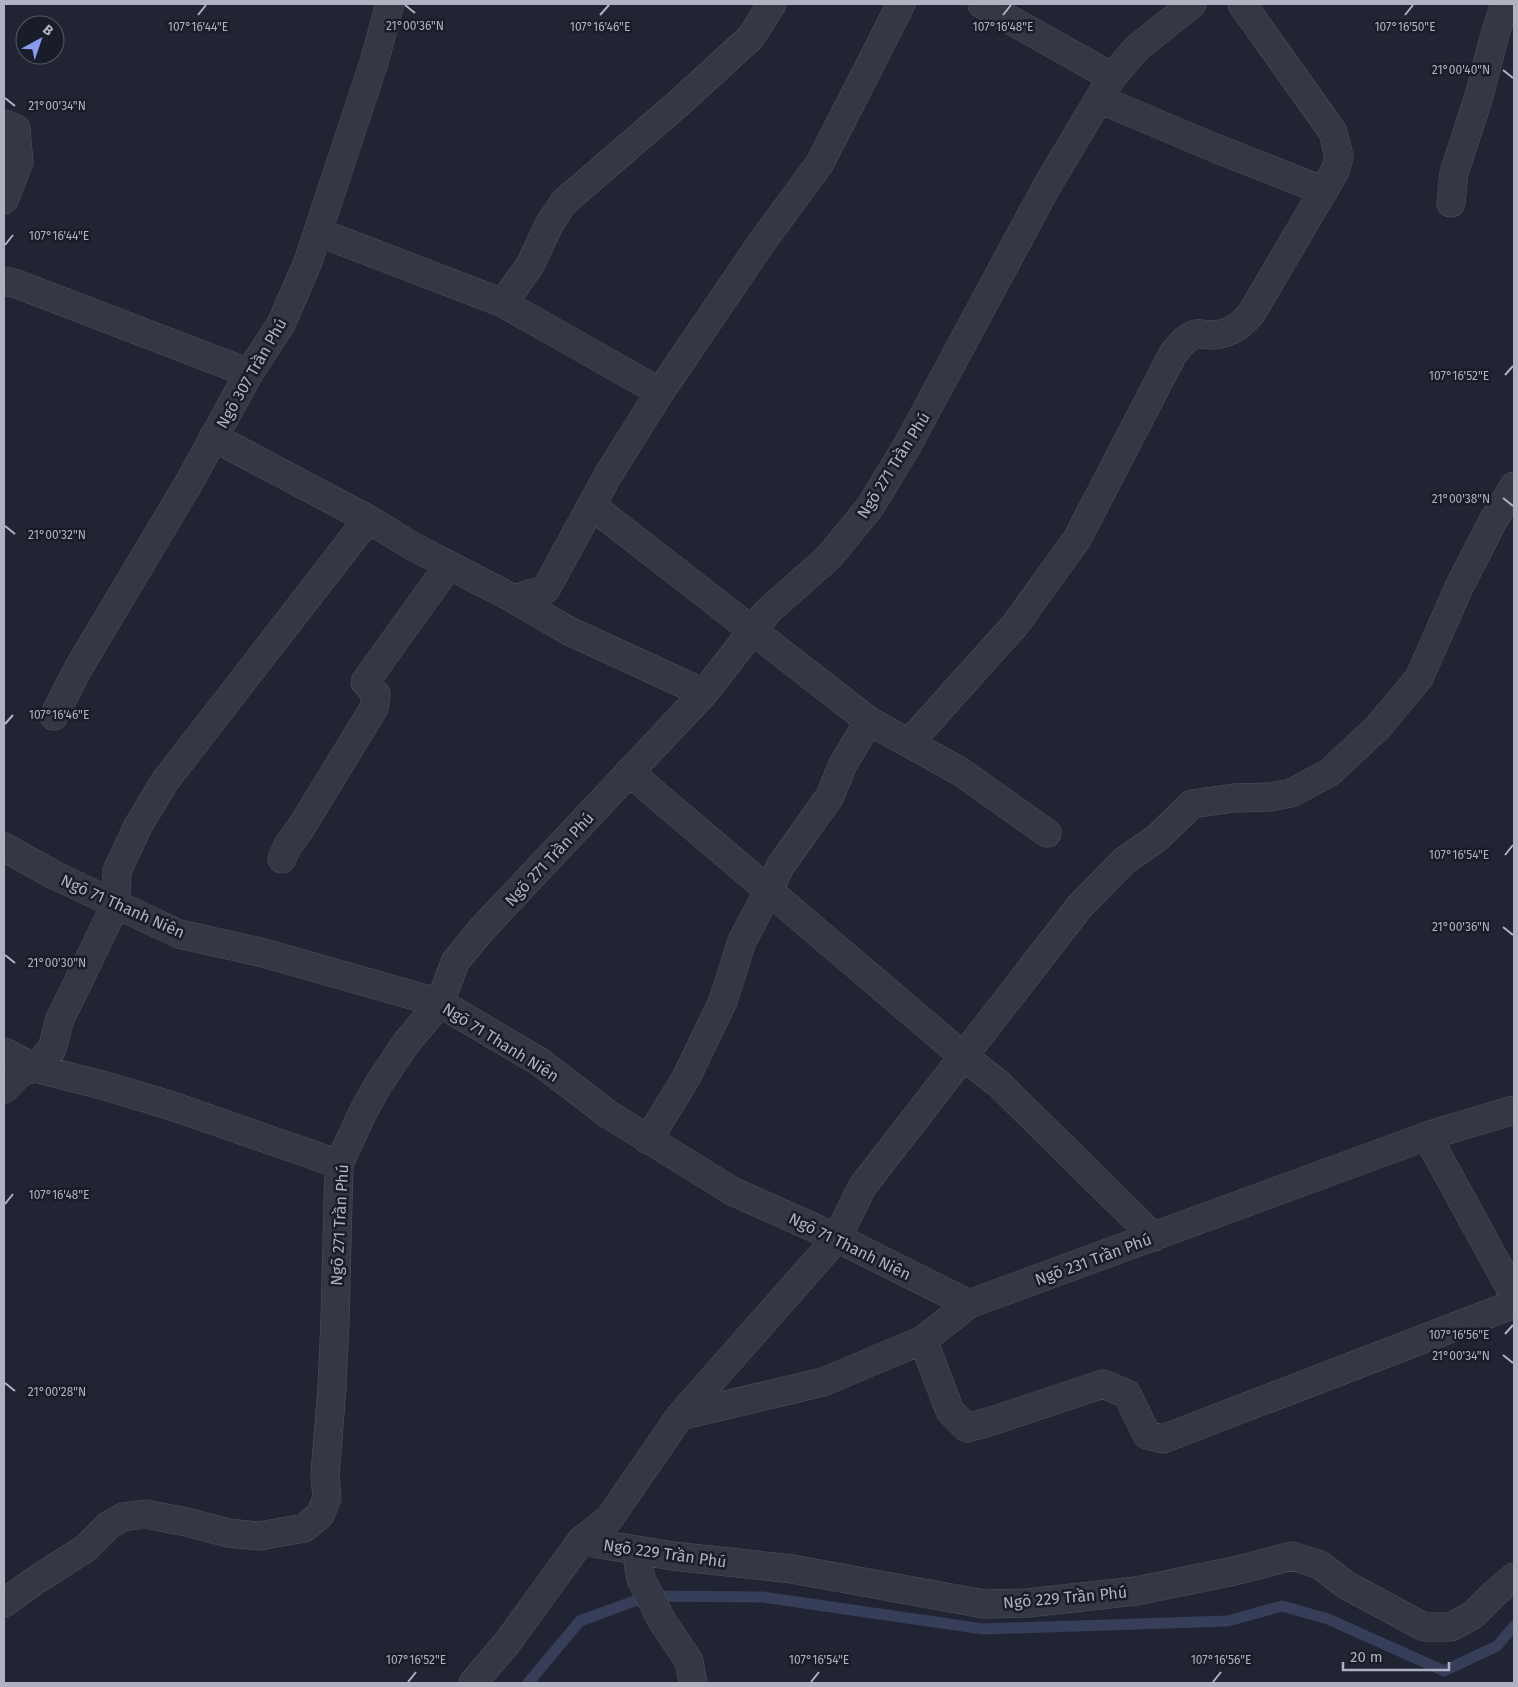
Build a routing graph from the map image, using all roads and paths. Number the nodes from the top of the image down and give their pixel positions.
1 (390, 4) edge
2 (772, 4) edge
3 (901, 4) edge
4 (982, 4) edge
5 (1192, 4) edge
6 (1242, 4) edge
7 (1505, 4) edge
8 (1105, 88) junction
9 (4, 124) edge
10 (1324, 191) junction
11 (4, 200) edge
12 (1451, 203) dead end
13 (318, 232) junction
14 (4, 281) edge
15 (503, 304) junction
16 (249, 373) junction
17 (660, 392) junction
18 (214, 437) junction
19 (1514, 486) edge
20 (592, 506) junction
21 (368, 519) junction
22 (449, 565) junction
23 (514, 600) junction
24 (751, 631) junction
25 (704, 693) junction
26 (54, 716) dead end
27 (869, 721) junction
28 (909, 743) junction
29 (629, 772) junction
30 (1047, 833) dead end
31 (4, 847) edge
32 (282, 859) dead end
33 (770, 890) junction
34 (116, 904) junction
35 (440, 1004) junction
36 (4, 1052) edge
37 (963, 1056) junction
38 (35, 1068) junction
39 (4, 1089) edge
40 (1514, 1110) edge
41 (1427, 1136) junction
42 (648, 1140) junction
43 (339, 1164) junction
44 (1154, 1237) junction
45 (837, 1238) junction
46 (1514, 1295) edge
47 (969, 1304) junction
48 (1514, 1304) edge
49 (923, 1340) junction
50 (680, 1416) junction
51 (581, 1541) junction
52 (636, 1550) junction
53 (1514, 1577) edge
54 (4, 1603) edge
55 (473, 1683) edge
56 (694, 1683) edge

1 - 13 street, Ngõ 307 Trần Phú
2 - 15 street
3 - 17 street
4 - 8 street
5 - 8 street, Ngõ 271 Trần Phú
6 - 10 street
7 - 12 street
8 - 10 street
8 - 24 street, Ngõ 271 Trần Phú
9 - 11 street
10 - 28 street
13 - 15 street
13 - 16 street, Ngõ 307 Trần Phú
14 - 16 street
15 - 17 street
16 - 18 street, Ngõ 307 Trần Phú
17 - 20 street
18 - 21 street
18 - 26 street, Ngõ 307 Trần Phú
19 - 37 street, Ngõ 229 Trần Phú
20 - 23 street
20 - 24 street
21 - 22 street
21 - 34 street
22 - 23 street
22 - 32 street
23 - 25 street
24 - 25 street, Ngõ 271 Trần Phú
24 - 27 street
25 - 29 street, Ngõ 271 Trần Phú
27 - 28 street
27 - 33 street
28 - 30 street
29 - 33 street
29 - 35 street, Ngõ 271 Trần Phú
31 - 34 street, Ngõ 71 Thanh Niên
33 - 37 street
33 - 42 street
34 - 35 street, Ngõ 71 Thanh Niên
34 - 38 street
35 - 42 street, Ngõ 71 Thanh Niên
35 - 43 street, Ngõ 271 Trần Phú
36 - 38 street
37 - 44 street
37 - 45 street, Ngõ 229 Trần Phú
38 - 39 street
38 - 43 street
40 - 41 street, Ngõ 231 Trần Phú
41 - 44 street, Ngõ 231 Trần Phú
41 - 46 street
42 - 45 street, Ngõ 71 Thanh Niên
43 - 54 street, Ngõ 271 Trần Phú
44 - 47 street, Ngõ 231 Trần Phú
45 - 47 street, Ngõ 71 Thanh Niên
45 - 50 street, Ngõ 229 Trần Phú
47 - 49 street, Ngõ 231 Trần Phú
48 - 49 street
49 - 50 street, Ngõ 231 Trần Phú
50 - 51 street, Ngõ 229 Trần Phú
51 - 52 street, Ngõ 229 Trần Phú
51 - 55 street, Ngõ 229 Trần Phú
52 - 53 street, Ngõ 229 Trần Phú
52 - 56 street

